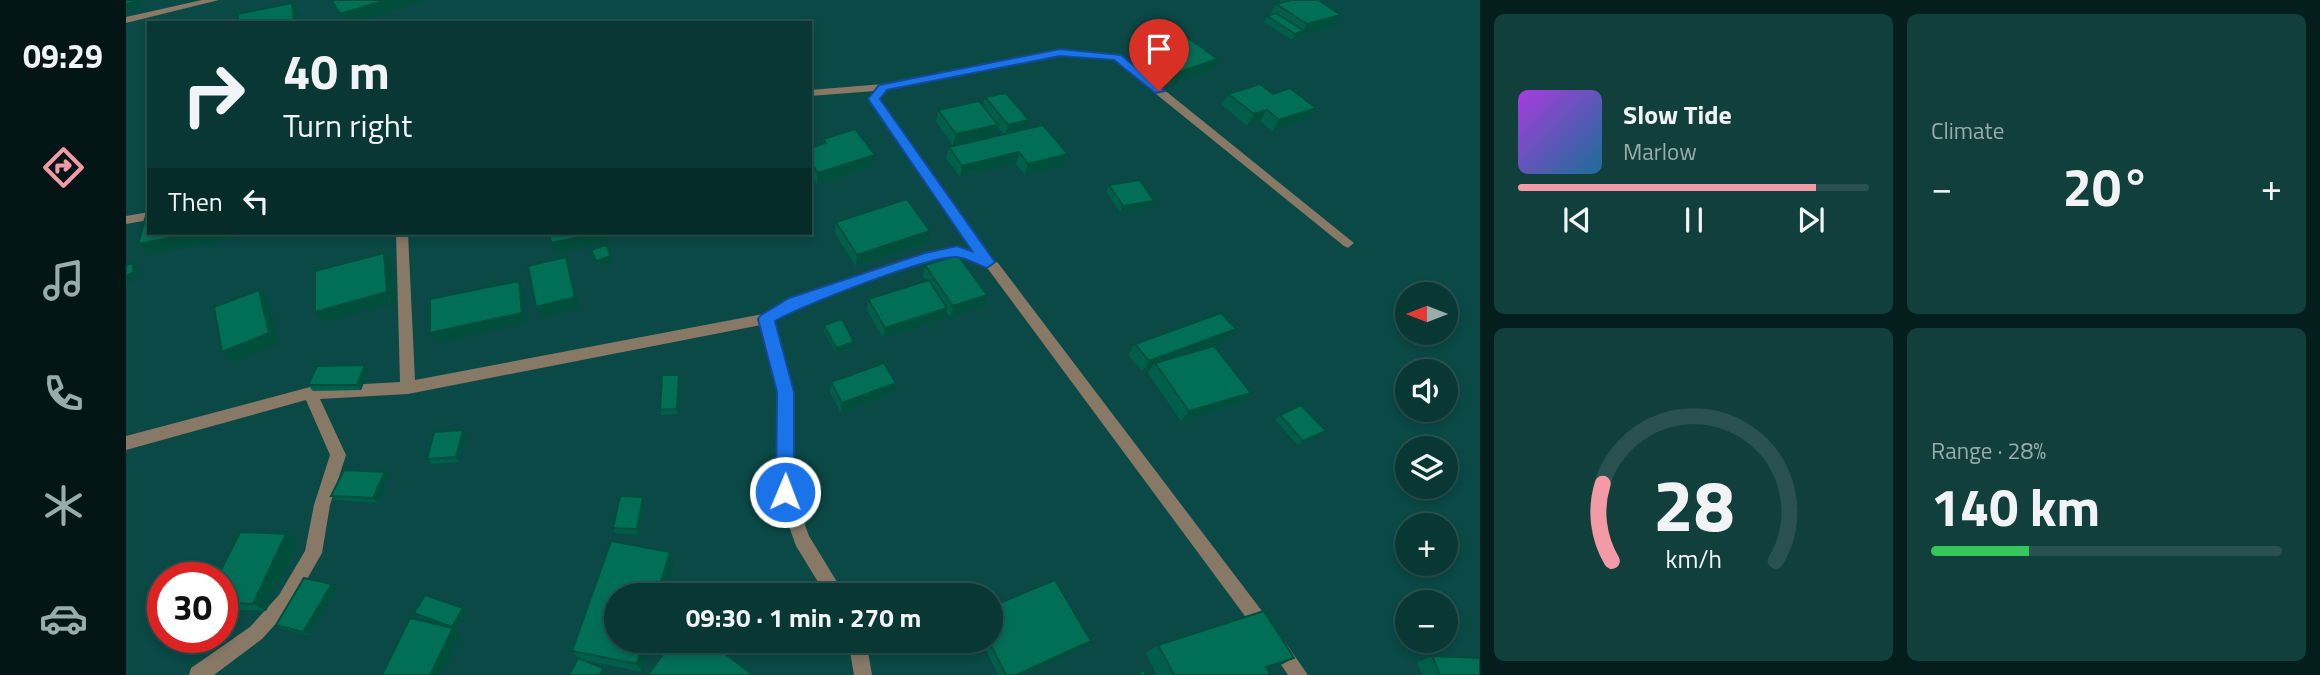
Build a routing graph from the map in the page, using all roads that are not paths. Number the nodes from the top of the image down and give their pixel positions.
1 (214, 0) edge
2 (126, 20) edge
3 (883, 87) junction
4 (812, 93) edge
5 (147, 216) edge
6 (126, 220) edge
7 (402, 235) edge
8 (1348, 243) dead end
9 (987, 262) junction
10 (766, 319) junction
11 (408, 388) junction
12 (310, 393) junction
13 (126, 443) edge
14 (829, 583) edge
15 (859, 653) edge
16 (198, 675) edge
17 (863, 675) edge
18 (1299, 675) edge

1 - 2 street
3 - 4 street
3 - 8 street
3 - 9 street
5 - 6 street
7 - 11 street
9 - 10 street
9 - 18 street
10 - 11 street
10 - 14 street
11 - 12 street
12 - 13 street
12 - 16 street
15 - 17 street

